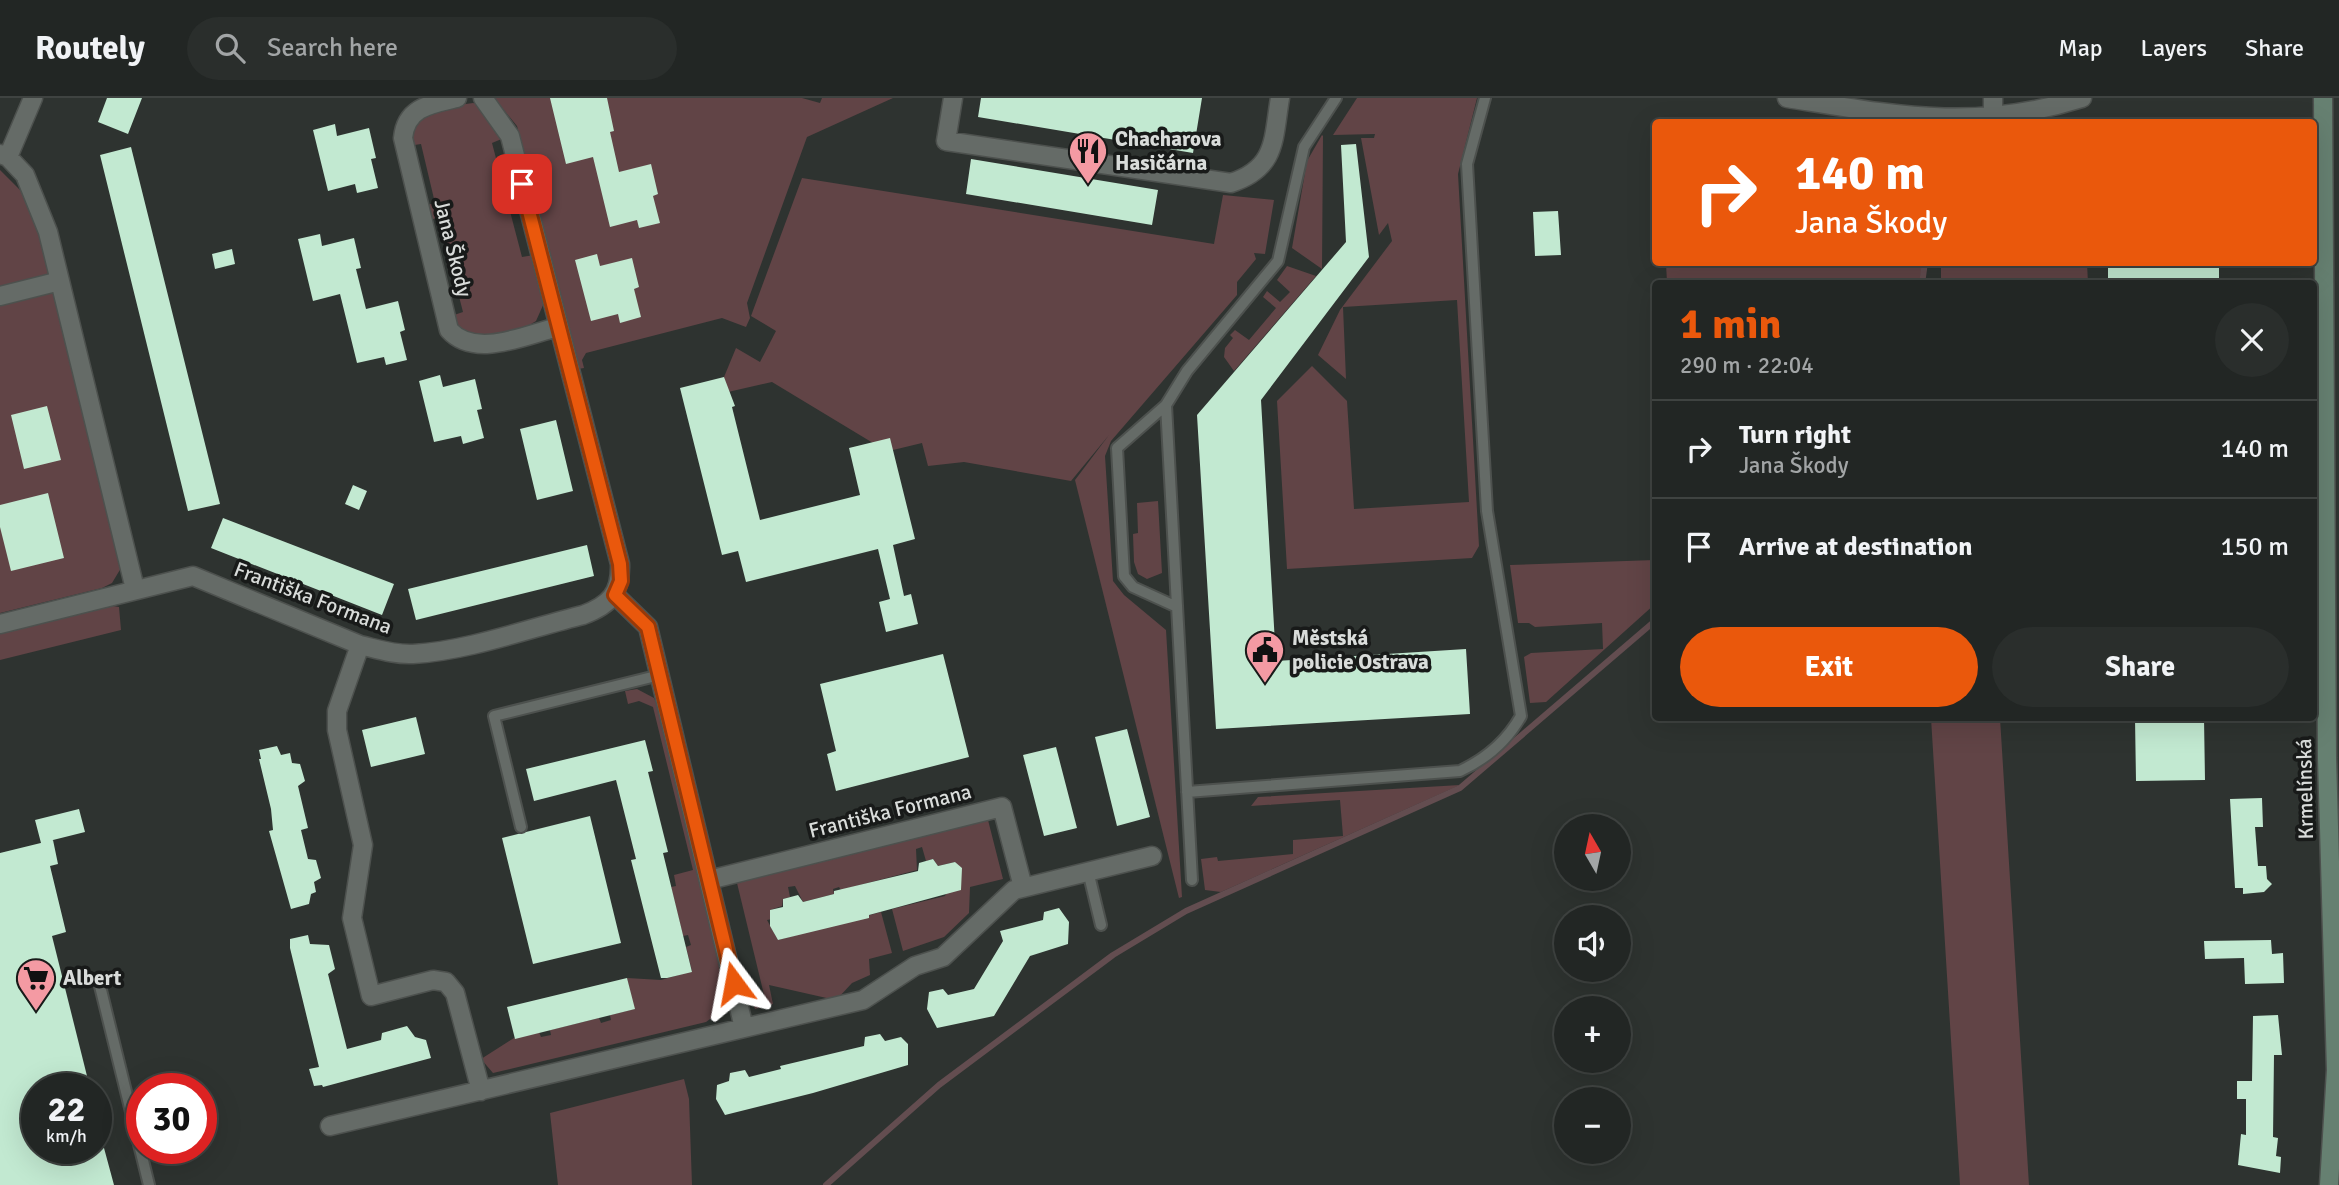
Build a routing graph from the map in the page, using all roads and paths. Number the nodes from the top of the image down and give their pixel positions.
1 (33, 98) edge
2 (457, 98) edge
3 (483, 98) edge
4 (953, 98) edge
5 (1280, 98) edge
6 (1336, 98) edge
7 (1485, 98) edge
8 (1787, 98) edge
9 (1993, 98) edge
10 (2082, 98) edge
11 (2323, 98) edge
12 (429, 101) edge
13 (1886, 106) edge
14 (1993, 118) junction
15 (4, 156) edge
16 (60, 282) junction
17 (0, 296) edge
18 (558, 327) junction
19 (1166, 405) junction
20 (135, 589) junction
21 (615, 595) junction
22 (1177, 607) junction
23 (0, 624) edge
24 (360, 645) junction
25 (660, 674) junction
26 (1187, 792) junction
27 (521, 827) dead end
28 (1152, 856) dead end
29 (1088, 871) junction
30 (709, 880) junction
31 (1192, 880) dead end
32 (1023, 887) junction
33 (1101, 925) dead end
34 (100, 982) dead end
35 (744, 1028) junction
36 (481, 1091) junction
37 (330, 1126) dead end
38 (149, 1185) edge
39 (2329, 1185) edge

1 - 15 street
2 - 12 street, Jana Škody
3 - 18 street
4 - 5 street
6 - 19 lane
7 - 26 lane
8 - 13 street
9 - 14 street
10 - 14 street
11 - 39 main road, Krmelínská
12 - 18 street, Jana Škody
13 - 14 street
15 - 16 street
16 - 17 street
16 - 20 street
18 - 21 street
19 - 22 lane
19 - 22 lane
20 - 23 street, Františka Formana
20 - 24 street, Františka Formana
21 - 24 street, Františka Formana
21 - 25 street
22 - 26 lane
24 - 36 street
25 - 27 lane
25 - 30 street
26 - 31 lane
28 - 29 street
29 - 32 street
29 - 33 lane
30 - 32 street, Františka Formana
30 - 35 street
32 - 35 street
34 - 38 lane
35 - 36 street
36 - 37 street

